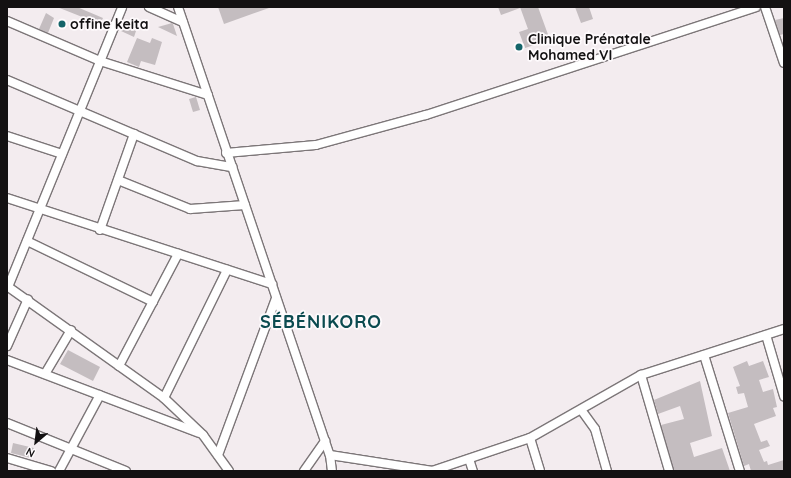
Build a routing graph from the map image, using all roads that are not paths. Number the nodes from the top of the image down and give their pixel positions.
1 (122, 7) edge
2 (149, 7) edge
3 (178, 7) edge
4 (756, 7) edge
5 (765, 7) edge
6 (7, 21) edge
7 (183, 22) junction
8 (100, 61) junction
9 (784, 63) edge
10 (7, 80) edge
11 (208, 95) junction
12 (80, 111) junction
13 (134, 134) junction
14 (7, 136) edge
15 (226, 153) junction
16 (62, 154) junction
17 (232, 167) junction
18 (118, 180) junction
19 (7, 198) edge
20 (245, 205) junction
21 (39, 210) junction
22 (100, 230) junction
23 (27, 242) junction
24 (178, 254) junction
25 (227, 270) junction
26 (272, 284) junction
27 (8, 286) edge
28 (276, 298) junction
29 (28, 299) junction
30 (153, 302) junction
31 (784, 329) edge
32 (71, 330) junction
33 (766, 335) junction
34 (7, 346) edge
35 (704, 355) junction
36 (7, 360) edge
37 (119, 366) junction
38 (45, 374) junction
39 (641, 375) junction
40 (100, 396) junction
41 (784, 396) edge
42 (164, 398) junction
43 (582, 411) junction
44 (7, 422) edge
45 (203, 435) junction
46 (530, 438) junction
47 (325, 441) junction
48 (72, 448) junction
49 (218, 455) junction
50 (330, 455) junction
51 (7, 458) edge
52 (469, 459) junction
53 (51, 471) edge
54 (59, 471) edge
55 (126, 471) edge
56 (229, 471) edge
57 (304, 471) edge
58 (332, 471) edge
59 (433, 471) edge
60 (473, 471) edge
61 (540, 471) edge
62 (607, 471) edge
63 (669, 471) edge
64 (740, 471) edge

1 - 8 street
2 - 7 street
3 - 7 street
4 - 15 street
5 - 9 street
6 - 8 street
7 - 11 street
8 - 11 street
8 - 12 street
10 - 12 street
11 - 15 street
12 - 13 street
12 - 16 street
13 - 17 street
13 - 18 street
14 - 16 street
15 - 17 street
16 - 21 street
17 - 20 street
18 - 20 street
18 - 22 street
19 - 21 street
20 - 26 street
21 - 22 street
21 - 23 street
22 - 24 street
23 - 27 street
23 - 30 street
24 - 25 street
24 - 30 street
25 - 26 street
25 - 42 street
26 - 28 street
27 - 29 street
28 - 47 street
28 - 49 street
29 - 32 street
29 - 34 street
30 - 37 street
31 - 33 street
32 - 37 street
32 - 38 street
33 - 35 street
33 - 41 street
35 - 39 street
35 - 64 street
36 - 38 street
37 - 42 street
38 - 40 street
39 - 43 street
39 - 63 street
40 - 45 street
40 - 48 street
42 - 45 street
43 - 46 street
43 - 62 street
44 - 48 street
45 - 49 street
46 - 52 street
46 - 61 street
47 - 50 street
47 - 57 street
48 - 54 street
48 - 55 street
49 - 56 street
50 - 58 street
50 - 59 street
51 - 53 street
52 - 59 street
52 - 60 street

